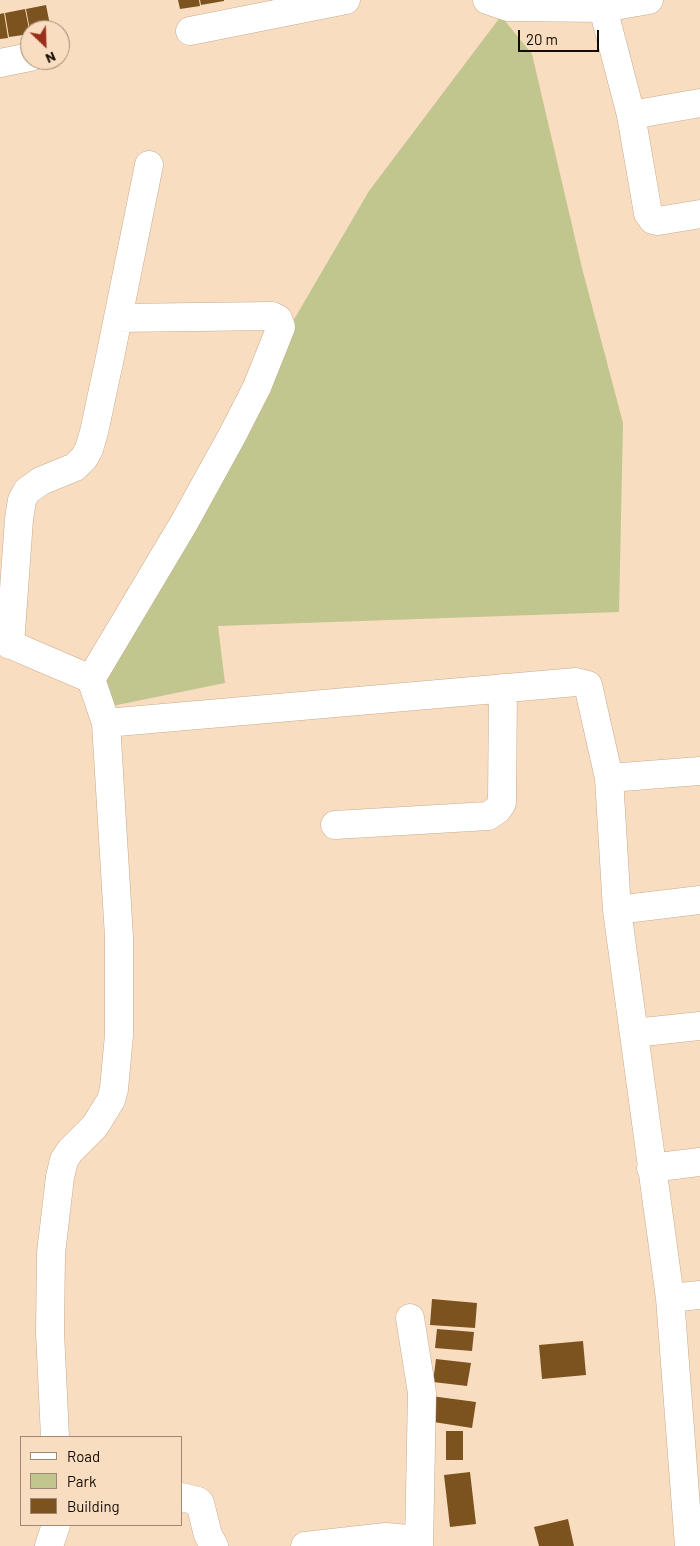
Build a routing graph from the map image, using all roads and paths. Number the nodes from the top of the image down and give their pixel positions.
1 (346, 0) edge
2 (649, 0) edge
3 (501, 2) edge
4 (603, 8) junction
5 (190, 31) dead end
6 (20, 59) edge
7 (0, 63) edge
8 (700, 103) edge
9 (631, 115) junction
10 (149, 165) dead end
11 (700, 214) edge
12 (118, 318) junction
13 (5, 643) edge
14 (91, 679) junction
15 (503, 688) junction
16 (106, 723) junction
17 (700, 770) edge
18 (609, 778) junction
19 (335, 825) dead end
20 (700, 900) edge
21 (617, 910) junction
22 (700, 1026) edge
23 (634, 1033) junction
24 (700, 1162) edge
25 (651, 1168) junction
26 (700, 1295) edge
27 (670, 1298) junction
28 (410, 1318) dead end
29 (690, 1417) edge
30 (55, 1436) edge
31 (182, 1497) edge
32 (56, 1526) edge
33 (419, 1543) edge
34 (700, 1544) edge
35 (49, 1546) edge
36 (214, 1546) edge
37 (305, 1546) edge
38 (689, 1546) edge

1 - 5 street
2 - 4 street
3 - 4 street
4 - 9 street
6 - 7 street
8 - 9 street
9 - 11 street
10 - 12 street
12 - 13 street
12 - 14 street
13 - 14 street
14 - 16 street
15 - 16 street
15 - 18 street
15 - 19 street
16 - 30 street
17 - 18 street
18 - 21 street
20 - 21 street
21 - 23 street
22 - 23 street
23 - 25 street
24 - 25 street
25 - 27 street
26 - 27 street
27 - 29 street
28 - 33 street
29 - 38 street
31 - 36 street
32 - 35 street
33 - 37 street
34 - 38 street

